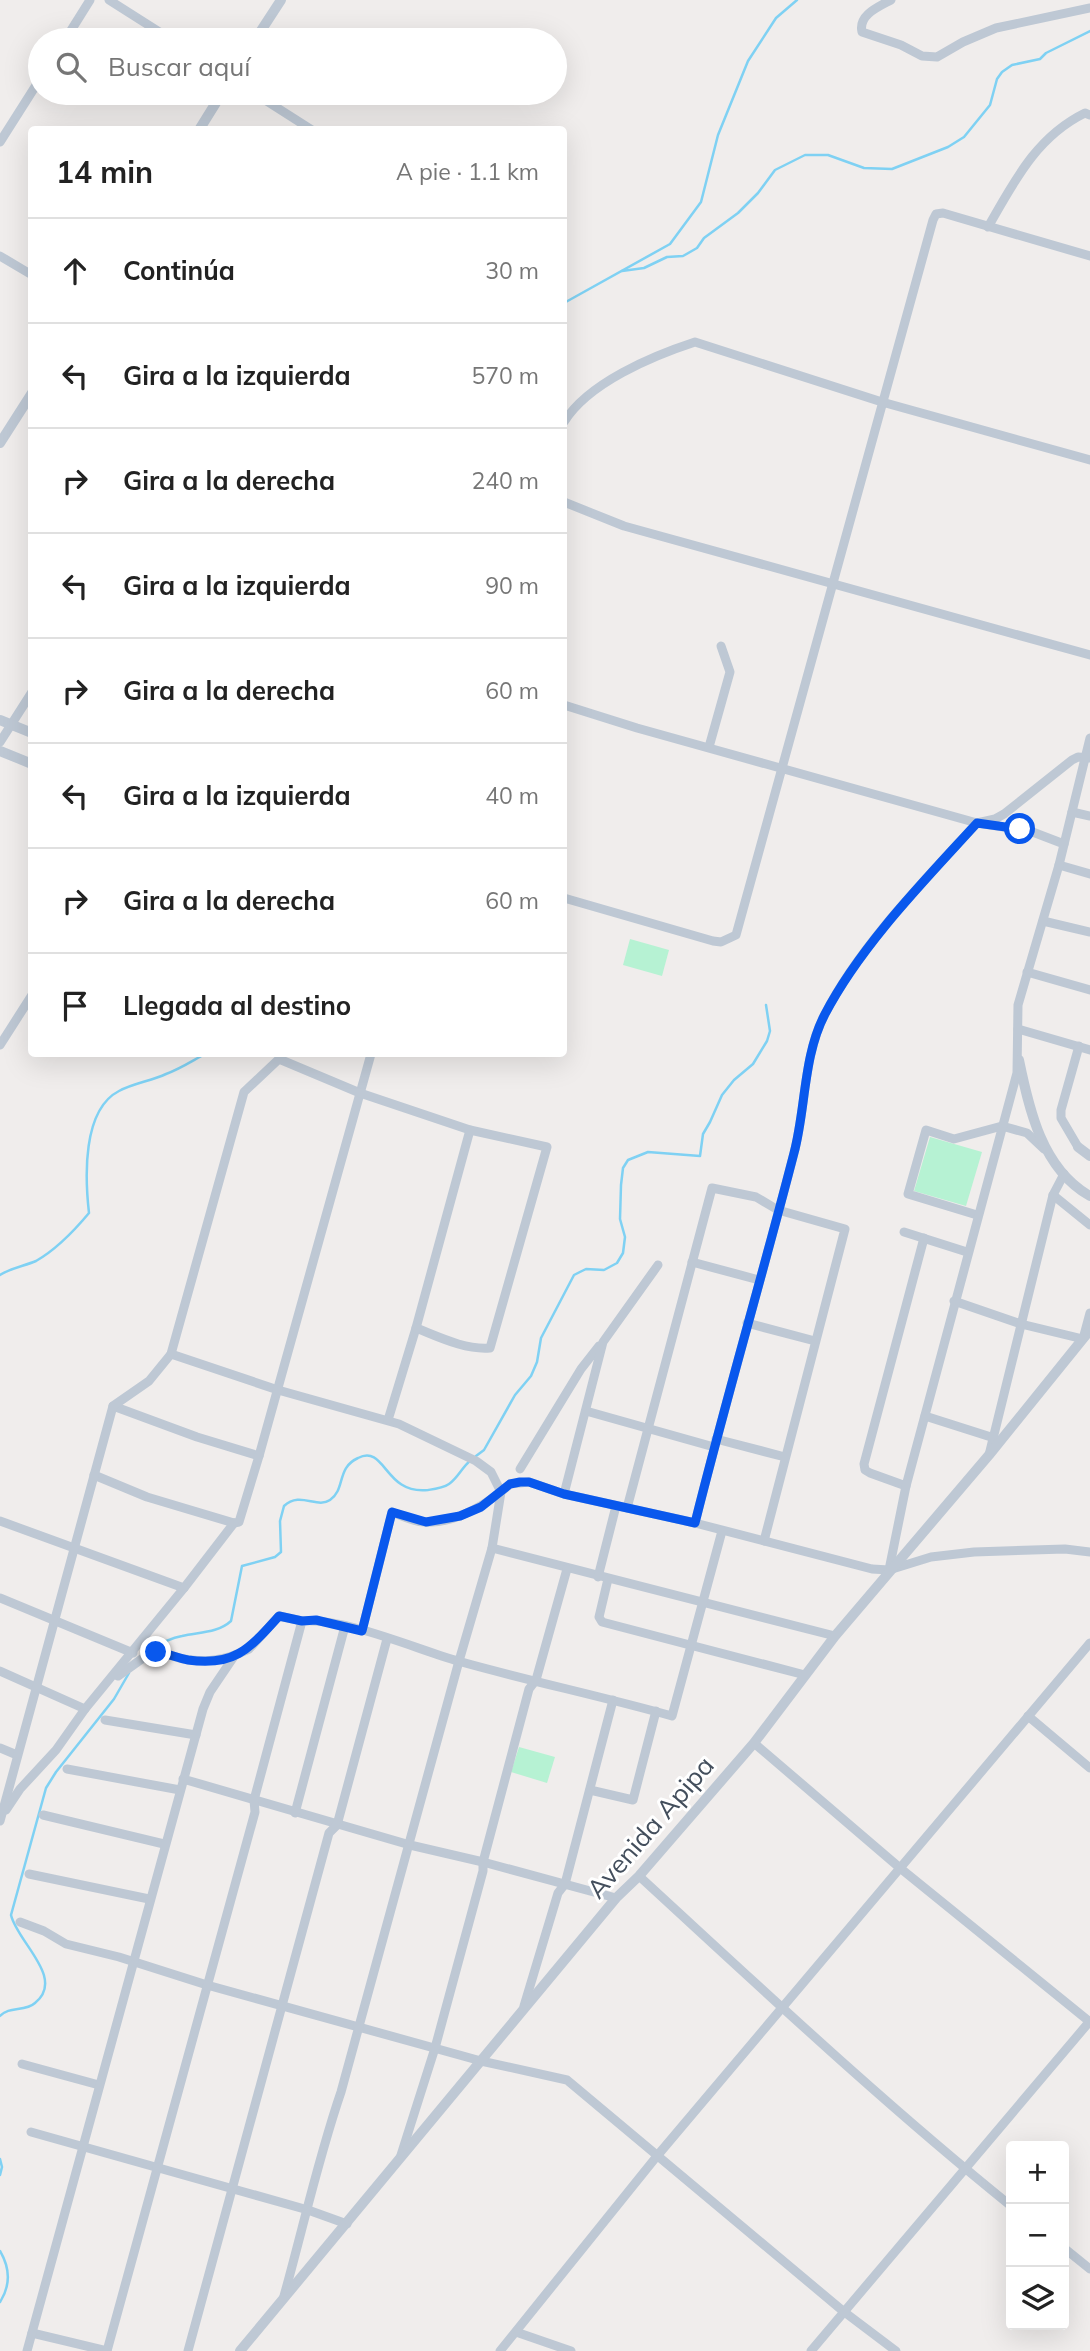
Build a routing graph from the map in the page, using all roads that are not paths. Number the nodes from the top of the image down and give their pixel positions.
1 (90, 0) edge
2 (109, 0) edge
3 (281, 0) edge
4 (891, 0) edge
5 (1090, 8) edge
6 (72, 28) edge
7 (153, 28) edge
8 (263, 28) edge
9 (28, 98) edge
10 (214, 105) edge
11 (273, 105) edge
12 (1090, 115) edge
13 (201, 126) edge
14 (306, 126) edge
15 (0, 142) edge
16 (988, 227) junction
17 (0, 256) edge
18 (1090, 256) edge
19 (28, 273) edge
20 (28, 399) edge
21 (881, 402) junction
22 (567, 419) edge
23 (0, 443) edge
24 (1090, 460) edge
25 (567, 503) edge
26 (832, 583) junction
27 (721, 646) dead end
28 (1090, 655) edge
29 (28, 696) edge
30 (567, 706) edge
31 (5, 722) edge
32 (28, 731) edge
33 (1090, 738) edge
34 (0, 742) edge
35 (709, 747) junction
36 (0, 751) edge
37 (1088, 758) edge
38 (28, 762) edge
39 (780, 767) junction
40 (1072, 812) junction
41 (1090, 816) edge
42 (977, 823) junction
43 (1064, 844) junction
44 (1059, 865) junction
45 (1090, 874) edge
46 (567, 899) edge
47 (1043, 920) junction
48 (1090, 932) edge
49 (1027, 972) junction
50 (1090, 990) edge
51 (28, 1001) edge
52 (1018, 1029) junction
53 (0, 1045) edge
54 (1079, 1046) junction
55 (1090, 1050) edge
56 (370, 1057) edge
57 (1019, 1060) junction
58 (360, 1093) junction
59 (1002, 1126) junction
60 (470, 1130) junction
61 (1078, 1147) joint
62 (1051, 1155) junction
63 (1090, 1156) edge
64 (1064, 1174) junction
65 (1053, 1195) junction
66 (1090, 1196) edge
67 (778, 1210) junction
68 (977, 1215) junction
69 (1090, 1225) edge
70 (904, 1232) dead end
71 (924, 1238) junction
72 (967, 1252) junction
73 (692, 1262) junction
74 (658, 1265) dead end
75 (759, 1280) junction
76 (954, 1301) junction
77 (1090, 1312) edge
78 (747, 1323) junction
79 (1021, 1324) junction
80 (416, 1328) junction
81 (1086, 1334) edge
82 (815, 1341) junction
83 (603, 1342) junction
84 (171, 1354) junction
85 (278, 1390) junction
86 (113, 1406) junction
87 (586, 1411) junction
88 (925, 1416) junction
89 (388, 1420) junction
90 (647, 1430) junction
91 (991, 1437) junction
92 (715, 1443) junction
93 (989, 1455) junction
94 (259, 1456) junction
95 (785, 1457) junction
96 (520, 1469) dead end
97 (94, 1475) junction
98 (906, 1486) junction
99 (501, 1492) junction
100 (564, 1494) junction
101 (616, 1506) junction
102 (627, 1507) junction
103 (0, 1521) edge
104 (234, 1523) junction
105 (695, 1523) junction
106 (722, 1531) junction
107 (764, 1541) junction
108 (73, 1548) junction
109 (492, 1548) junction
110 (1090, 1552) edge
111 (567, 1569) junction
112 (889, 1570) junction
113 (603, 1578) junction
114 (184, 1588) junction
115 (0, 1598) edge
116 (702, 1601) junction
117 (53, 1620) junction
118 (302, 1621) junction
119 (345, 1626) junction
120 (362, 1631) junction
121 (835, 1636) junction
122 (387, 1639) junction
123 (1090, 1643) edge
124 (691, 1645) junction
125 (133, 1653) junction
126 (235, 1656) junction
127 (459, 1661) junction
128 (0, 1671) edge
129 (806, 1675) junction
130 (536, 1680) junction
131 (105, 1685) junction
132 (36, 1686) junction
133 (613, 1700) junction
134 (85, 1709) junction
135 (656, 1711) junction
136 (1028, 1716) junction
137 (105, 1720) dead end
138 (196, 1735) junction
139 (754, 1743) junction
140 (0, 1748) edge
141 (17, 1755) junction
142 (1090, 1768) edge
143 (67, 1769) dead end
144 (183, 1779) junction
145 (180, 1790) junction
146 (590, 1790) junction
147 (254, 1800) junction
148 (295, 1814) junction
149 (43, 1815) dead end
150 (0, 1821) edge
151 (337, 1825) junction
152 (164, 1844) junction
153 (410, 1845) junction
154 (483, 1862) junction
155 (900, 1868) junction
156 (29, 1874) dead end
157 (639, 1876) junction
158 (565, 1884) junction
159 (616, 1898) junction
160 (149, 1899) junction
161 (20, 1923) dead end
162 (132, 1963) junction
163 (207, 1985) junction
164 (280, 2006) junction
165 (783, 2008) junction
166 (523, 2011) junction
167 (1090, 2021) edge
168 (359, 2027) junction
169 (435, 2048) junction
170 (481, 2061) junction
171 (22, 2064) dead end
172 (99, 2085) junction
173 (31, 2132) dead end
174 (82, 2147) junction
175 (657, 2156) junction
176 (400, 2160) junction
177 (157, 2167) junction
178 (966, 2169) junction
179 (230, 2189) junction
180 (1009, 2204) edge
181 (309, 2210) junction
182 (347, 2224) junction
183 (1069, 2252) edge
184 (1090, 2269) edge
185 (283, 2300) junction
186 (843, 2311) junction
187 (516, 2332) junction
188 (32, 2333) junction
189 (27, 2351) edge
190 (107, 2351) edge
191 (188, 2351) edge
192 (240, 2351) edge
193 (500, 2351) edge
194 (571, 2351) edge
195 (811, 2351) edge
196 (896, 2351) edge

1 - 6 street
2 - 7 street
3 - 8 street
4 - 5 street
9 - 15 street
10 - 13 street
11 - 14 street
12 - 16 street
16 - 18 street
16 - 21 street
17 - 19 street
20 - 23 street
21 - 22 street
21 - 24 street
21 - 26 street
25 - 26 street
26 - 28 street
26 - 39 street
27 - 35 street
29 - 31 street
30 - 35 street
31 - 32 street
31 - 34 street
33 - 37 street
35 - 39 street
36 - 38 street
37 - 40 street
37 - 42 street
39 - 42 street
39 - 46 street
40 - 41 street
40 - 43 street
42 - 43 street
42 - 67 street
43 - 44 street
44 - 45 street
44 - 47 street
47 - 48 street
47 - 49 street
49 - 50 street
49 - 52 street
51 - 53 street
52 - 54 street
52 - 57 street
54 - 55 street
54 - 61 street
56 - 58 street
57 - 59 street
57 - 62 street
58 - 60 street
58 - 84 street
58 - 85 street
59 - 62 street
59 - 68 street
59 - 68 street
60 - 80 street
60 - 80 street
61 - 63 street
62 - 64 street
64 - 65 street
64 - 66 street
65 - 69 street
65 - 79 street
67 - 73 street
67 - 75 street
67 - 82 street
68 - 72 street
70 - 71 street
71 - 72 street
71 - 98 street
72 - 76 street
73 - 75 street
73 - 90 street
74 - 83 street
75 - 78 street
76 - 79 street
76 - 88 street
77 - 81 street
78 - 82 street
78 - 92 street
79 - 81 street
79 - 91 street
80 - 89 street
81 - 93 street, Avenida Apipa
82 - 95 street
83 - 87 street
83 - 96 street
84 - 85 street
84 - 86 street
85 - 89 street
85 - 94 street
86 - 94 street
86 - 97 street
87 - 90 street
87 - 100 street
88 - 91 street
88 - 98 street
89 - 99 street
90 - 92 street
90 - 102 street
91 - 93 street
92 - 95 street
92 - 105 street
93 - 112 street, Avenida Apipa
94 - 104 street
95 - 107 street
97 - 104 street
97 - 108 street
98 - 112 street
99 - 100 street
99 - 109 street
99 - 120 street
100 - 101 street
101 - 102 street
101 - 113 street
102 - 105 street
103 - 108 street
104 - 114 street
105 - 106 street
106 - 107 street
106 - 116 street
107 - 112 street
108 - 114 street
108 - 117 street
109 - 111 street
109 - 127 street
110 - 112 street
111 - 113 street
111 - 130 street
112 - 121 street, Avenida Apipa
113 - 116 street
113 - 124 street
114 - 125 street
115 - 117 street
116 - 121 street
116 - 124 street
117 - 125 street
117 - 132 street
118 - 119 street
118 - 126 street
118 - 147 street
119 - 120 street
119 - 148 street
120 - 122 street
121 - 129 street, Avenida Apipa
122 - 127 street
122 - 151 street
123 - 136 street
124 - 129 street
124 - 135 street
125 - 131 street
126 - 131 street
126 - 138 street
127 - 130 street
127 - 153 street
128 - 132 street
129 - 139 street, Avenida Apipa
130 - 133 street
130 - 154 street
131 - 134 street
132 - 134 street
132 - 141 street
133 - 135 street
133 - 146 street
134 - 150 street
135 - 146 street
136 - 142 street
136 - 155 street
137 - 138 street
138 - 144 street
139 - 155 street
139 - 157 street, Avenida Apipa
140 - 141 street
141 - 150 street
143 - 145 street
144 - 145 street
144 - 147 street
145 - 152 street
146 - 158 street
147 - 148 street
147 - 163 street
148 - 151 street
149 - 152 street
151 - 153 street
151 - 164 street
152 - 160 street
153 - 154 street
153 - 168 street
154 - 158 street
154 - 169 street
155 - 165 street
155 - 167 street
156 - 160 street
157 - 159 street, Avenida Apipa
157 - 165 street
158 - 159 street
158 - 166 street
159 - 166 street, Avenida Apipa
160 - 162 street
161 - 162 street
162 - 163 street
162 - 172 street
163 - 164 street
163 - 177 street
164 - 168 street
164 - 179 street
165 - 175 street
165 - 178 street
166 - 170 street, Avenida Apipa
167 - 178 street
168 - 169 street
168 - 181 street
169 - 170 street
169 - 176 street
170 - 175 street
170 - 176 street, Avenida Apipa
171 - 172 street
172 - 174 street
173 - 174 street
174 - 177 street
174 - 188 street
175 - 186 street
175 - 187 street
176 - 182 street, Avenida Apipa
177 - 179 street
177 - 190 street
178 - 180 street
178 - 186 street
179 - 181 street
179 - 191 street
181 - 182 street
181 - 185 street
182 - 185 street, Avenida Apipa
183 - 184 street
185 - 192 street, Avenida Apipa
186 - 195 street
186 - 196 street
187 - 193 street
187 - 194 street
188 - 189 street
188 - 190 street

